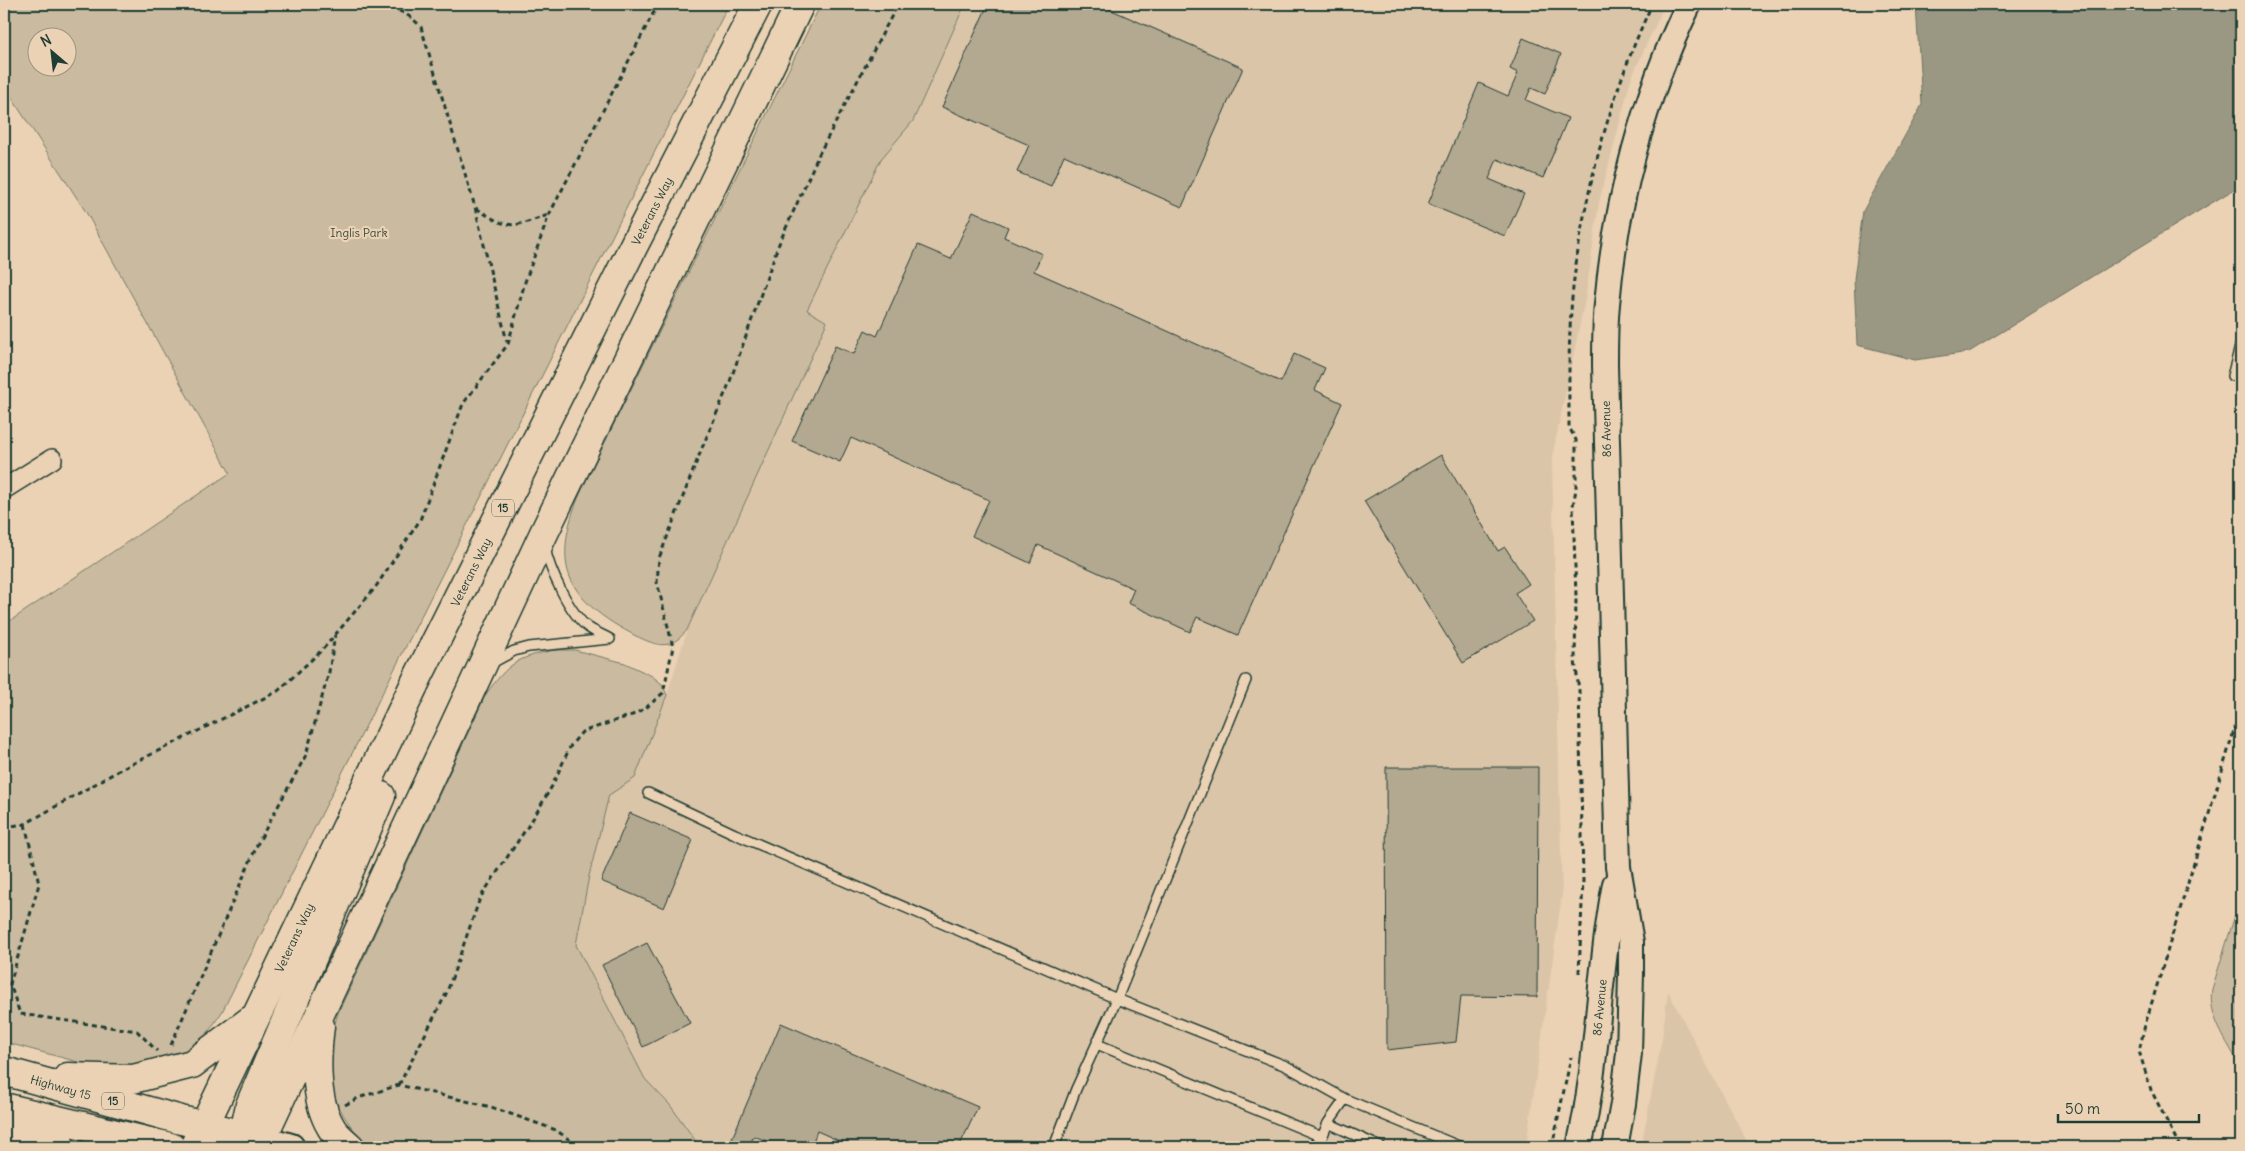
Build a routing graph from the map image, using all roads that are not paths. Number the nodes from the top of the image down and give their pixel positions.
1 (758, 4) edge
2 (800, 4) edge
3 (1689, 4) edge
4 (2241, 343) edge
5 (2232, 376) dead end
6 (52, 459) dead end
7 (4, 489) edge
8 (542, 535) junction
9 (479, 670) junction
10 (417, 679) junction
11 (1246, 680) dead end
12 (648, 793) dead end
13 (1618, 868) junction
14 (1117, 999) junction
15 (322, 1007) junction
16 (256, 1016) junction
17 (1097, 1044) junction
18 (13, 1073) edge
19 (1345, 1099) junction
20 (4, 1107) edge
21 (1328, 1123) junction
22 (4, 1133) edge
23 (1322, 1137) junction
24 (200, 1140) edge
25 (246, 1143) edge
26 (28, 1147) edge
27 (61, 1147) edge
28 (171, 1147) edge
29 (291, 1147) edge
30 (350, 1147) edge
31 (1054, 1147) edge
32 (1318, 1147) edge
33 (1381, 1147) edge
34 (1461, 1147) edge
35 (1580, 1147) edge
36 (1615, 1147) edge

1 - 10 main road, Veterans Way / 15
2 - 8 main road
3 - 13 street, 86 Avenue
4 - 5 lane
6 - 7 street
8 - 9 main road
8 - 9 lane
9 - 15 main road
10 - 16 main road, Veterans Way / 15
10 - 25 main road
11 - 14 lane
12 - 14 lane
13 - 35 street, 86 Avenue
13 - 36 street, 86 Avenue
14 - 17 lane
14 - 19 lane
15 - 25 main road
15 - 30 main road
16 - 18 main road
16 - 24 main road, Veterans Way / 15
17 - 23 lane
17 - 31 lane
18 - 24 main road, Highway 15 / 15
19 - 21 lane
19 - 34 lane
20 - 28 main road
21 - 23 lane
21 - 33 lane
22 - 26 main road
22 - 27 main road
23 - 32 lane
24 - 25 main road, 15
25 - 29 main road

